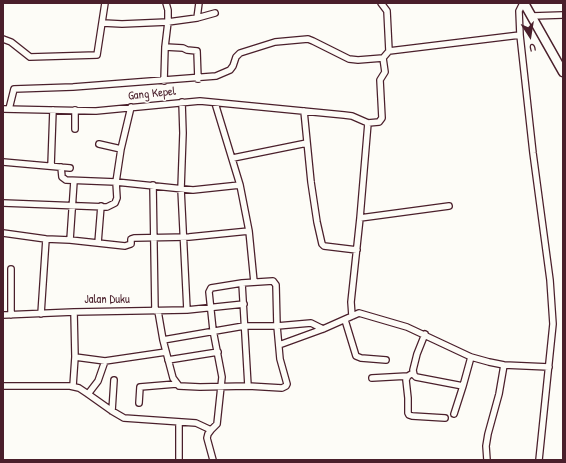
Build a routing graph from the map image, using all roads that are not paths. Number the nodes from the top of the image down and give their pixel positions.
1 (105, 3) edge
2 (166, 3) edge
3 (199, 3) edge
4 (381, 3) edge
5 (524, 3) edge
6 (215, 13) dead end
7 (563, 14) edge
8 (532, 16) junction
9 (197, 18) junction
10 (168, 22) junction
11 (103, 23) junction
12 (520, 35) junction
13 (3, 39) edge
14 (164, 47) junction
15 (389, 51) junction
16 (383, 58) junction
17 (563, 72) edge
18 (198, 79) junction
19 (164, 81) junction
20 (182, 102) junction
21 (215, 103) junction
22 (131, 107) junction
23 (6, 109) edge
24 (53, 110) junction
25 (75, 110) junction
26 (304, 111) junction
27 (368, 123) junction
28 (75, 129) dead end
29 (307, 143) junction
30 (100, 144) dead end
31 (121, 149) junction
32 (233, 158) junction
33 (3, 162) edge
34 (51, 166) junction
35 (61, 167) junction
36 (70, 168) dead end
37 (74, 180) junction
38 (116, 182) junction
39 (153, 185) junction
40 (240, 185) junction
41 (181, 189) junction
42 (3, 203) edge
43 (72, 206) junction
44 (101, 206) junction
45 (449, 206) dead end
46 (360, 218) junction
47 (249, 231) junction
48 (3, 233) edge
49 (154, 237) junction
50 (183, 237) junction
51 (46, 239) junction
52 (70, 240) junction
53 (98, 243) junction
54 (357, 250) junction
55 (11, 268) dead end
56 (254, 282) junction
57 (242, 283) junction
58 (244, 304) junction
59 (210, 308) junction
60 (187, 310) junction
61 (157, 311) junction
62 (74, 312) junction
63 (41, 314) junction
64 (3, 316) edge
65 (11, 316) junction
66 (352, 316) junction
67 (345, 320) junction
68 (244, 326) junction
69 (277, 326) junction
70 (323, 329) junction
71 (213, 330) junction
72 (425, 334) junction
73 (163, 340) junction
74 (279, 345) junction
75 (166, 352) junction
76 (218, 352) junction
77 (75, 357) junction
78 (472, 357) junction
79 (168, 360) junction
80 (386, 360) dead end
81 (105, 361) junction
82 (504, 365) junction
83 (549, 367) junction
84 (411, 375) junction
85 (372, 378) dead end
86 (114, 380) dead end
87 (176, 384) junction
88 (3, 386) edge
89 (73, 386) junction
90 (248, 386) junction
91 (463, 386) junction
92 (222, 387) junction
93 (88, 394) junction
94 (139, 403) dead end
95 (112, 411) junction
96 (454, 414) dead end
97 (445, 418) dead end
98 (179, 422) junction
99 (211, 430) junction
100 (179, 460) edge
101 (212, 460) edge
102 (487, 460) edge
103 (539, 460) edge

1 - 11 street
2 - 10 street
3 - 9 street
4 - 15 street
5 - 8 street
5 - 12 street
6 - 9 street
7 - 8 street
8 - 17 street
9 - 10 street
10 - 11 street
10 - 14 street
11 - 13 street
12 - 15 street
12 - 83 street
14 - 18 street
14 - 19 street
15 - 16 street
16 - 18 street
16 - 27 street
18 - 19 street
19 - 23 street
20 - 21 street, Gang Kepel
20 - 22 street, Gang Kepel
20 - 41 street
21 - 26 street, Gang Kepel
21 - 32 street
22 - 25 street, Gang Kepel
22 - 31 street
23 - 24 street, Gang Kepel
24 - 25 street, Gang Kepel
24 - 34 street
25 - 28 street
26 - 27 street, Gang Kepel
26 - 29 street
27 - 46 street
29 - 32 street
29 - 54 street
30 - 31 street
31 - 38 street
32 - 40 street
33 - 34 street
34 - 35 street
35 - 36 street
35 - 37 street
37 - 38 street
37 - 43 street
38 - 39 street
38 - 44 street
39 - 41 street
39 - 49 street
40 - 41 street
40 - 47 street
41 - 50 street
42 - 43 street
43 - 44 street
43 - 52 street
44 - 53 street
45 - 46 street
46 - 54 street
47 - 50 street
47 - 56 street
48 - 51 street
49 - 50 street
49 - 53 street
49 - 61 street
50 - 60 street
51 - 52 street
51 - 63 street
52 - 53 street
54 - 66 street
55 - 65 street
56 - 57 street
56 - 69 street
57 - 58 street
57 - 59 street
58 - 59 street, Jalan Duku
58 - 68 street
59 - 60 street, Jalan Duku
59 - 71 street
60 - 61 street, Jalan Duku
61 - 62 street, Jalan Duku
61 - 73 street
62 - 63 street, Jalan Duku
62 - 77 street
63 - 65 street, Jalan Duku
64 - 65 street, Jalan Duku
66 - 67 street
66 - 72 street
67 - 70 street
67 - 80 street
68 - 69 street
68 - 71 street
68 - 90 street
69 - 70 street
69 - 74 street
70 - 74 street
71 - 73 street
71 - 76 street
72 - 78 street
72 - 84 street
73 - 75 street
74 - 90 street
75 - 79 street
75 - 81 street
76 - 79 street
76 - 92 street
77 - 81 street
77 - 89 street
78 - 82 street
78 - 91 street
79 - 87 street
81 - 93 street
82 - 83 street
82 - 102 street
83 - 103 street
84 - 85 street
84 - 91 street
84 - 97 street
86 - 95 street
87 - 92 street
87 - 94 street
88 - 89 street
89 - 93 street
90 - 92 street
91 - 96 street
92 - 99 street
93 - 95 street
95 - 98 street
98 - 99 street
98 - 100 street
99 - 101 street

